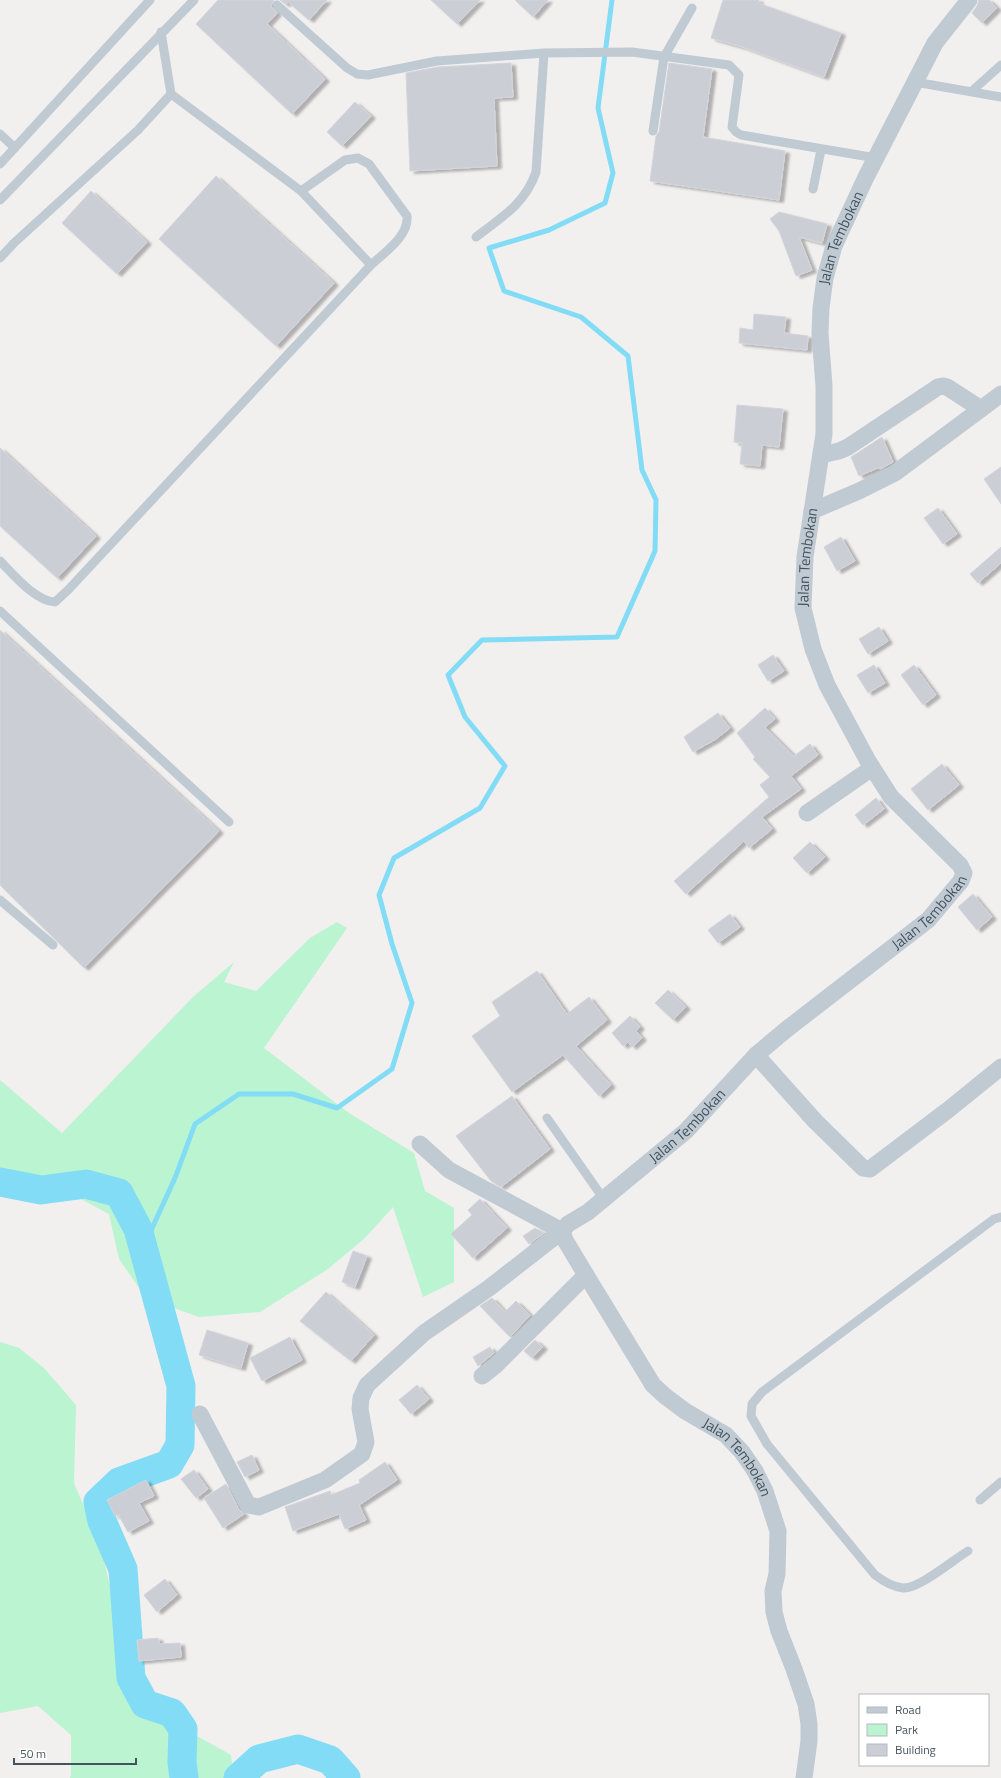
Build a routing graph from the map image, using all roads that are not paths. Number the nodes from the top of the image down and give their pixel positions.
1 (150, 0) edge
2 (194, 0) edge
3 (969, 0) edge
4 (277, 5) dead end
5 (692, 8) dead end
6 (161, 32) junction
7 (544, 53) junction
8 (664, 57) junction
9 (1001, 65) edge
10 (915, 82) junction
11 (972, 92) junction
12 (171, 94) junction
13 (1001, 97) edge
14 (653, 131) dead end
15 (0, 134) edge
16 (15, 148) junction
17 (821, 150) junction
18 (876, 158) junction
19 (0, 164) edge
20 (813, 189) dead end
21 (300, 191) junction
22 (0, 200) edge
23 (476, 237) dead end
24 (0, 258) edge
25 (372, 265) junction
26 (1000, 396) edge
27 (981, 409) junction
28 (830, 453) junction
29 (812, 511) junction
30 (0, 561) edge
31 (0, 611) edge
32 (872, 768) junction
33 (806, 813) dead end
34 (229, 822) dead end
35 (0, 900) edge
36 (53, 945) dead end
37 (756, 1055) junction
38 (1001, 1067) edge
39 (547, 1118) dead end
40 (420, 1144) dead end
41 (603, 1198) junction
42 (1001, 1217) edge
43 (562, 1231) junction
44 (586, 1275) junction
45 (482, 1376) dead end
46 (200, 1414) dead end
47 (1001, 1482) edge
48 (980, 1500) dead end
49 (968, 1550) dead end
50 (804, 1778) edge

1 - 16 lane
2 - 6 lane
3 - 10 street, Jalan Tembokan
4 - 7 lane
5 - 8 lane
6 - 12 lane
6 - 22 lane
7 - 8 lane
7 - 23 lane
8 - 14 lane
8 - 17 lane
9 - 11 lane
10 - 11 lane
10 - 18 street, Jalan Tembokan
11 - 13 lane
12 - 21 lane
12 - 24 lane
15 - 16 lane
16 - 19 lane
17 - 18 lane
17 - 20 lane
18 - 28 street, Jalan Tembokan
21 - 25 lane
21 - 25 lane
25 - 30 lane
26 - 27 street
27 - 28 street
27 - 29 street
28 - 29 street, Jalan Tembokan
29 - 32 street, Jalan Tembokan
31 - 34 lane
32 - 33 street
32 - 37 street, Jalan Tembokan
35 - 36 lane
37 - 38 street
37 - 41 street, Jalan Tembokan
39 - 41 lane
40 - 43 street
41 - 43 street, Jalan Tembokan
42 - 49 lane
43 - 44 street, Jalan Tembokan
43 - 46 street
44 - 45 street
44 - 50 street, Jalan Tembokan
47 - 48 lane

